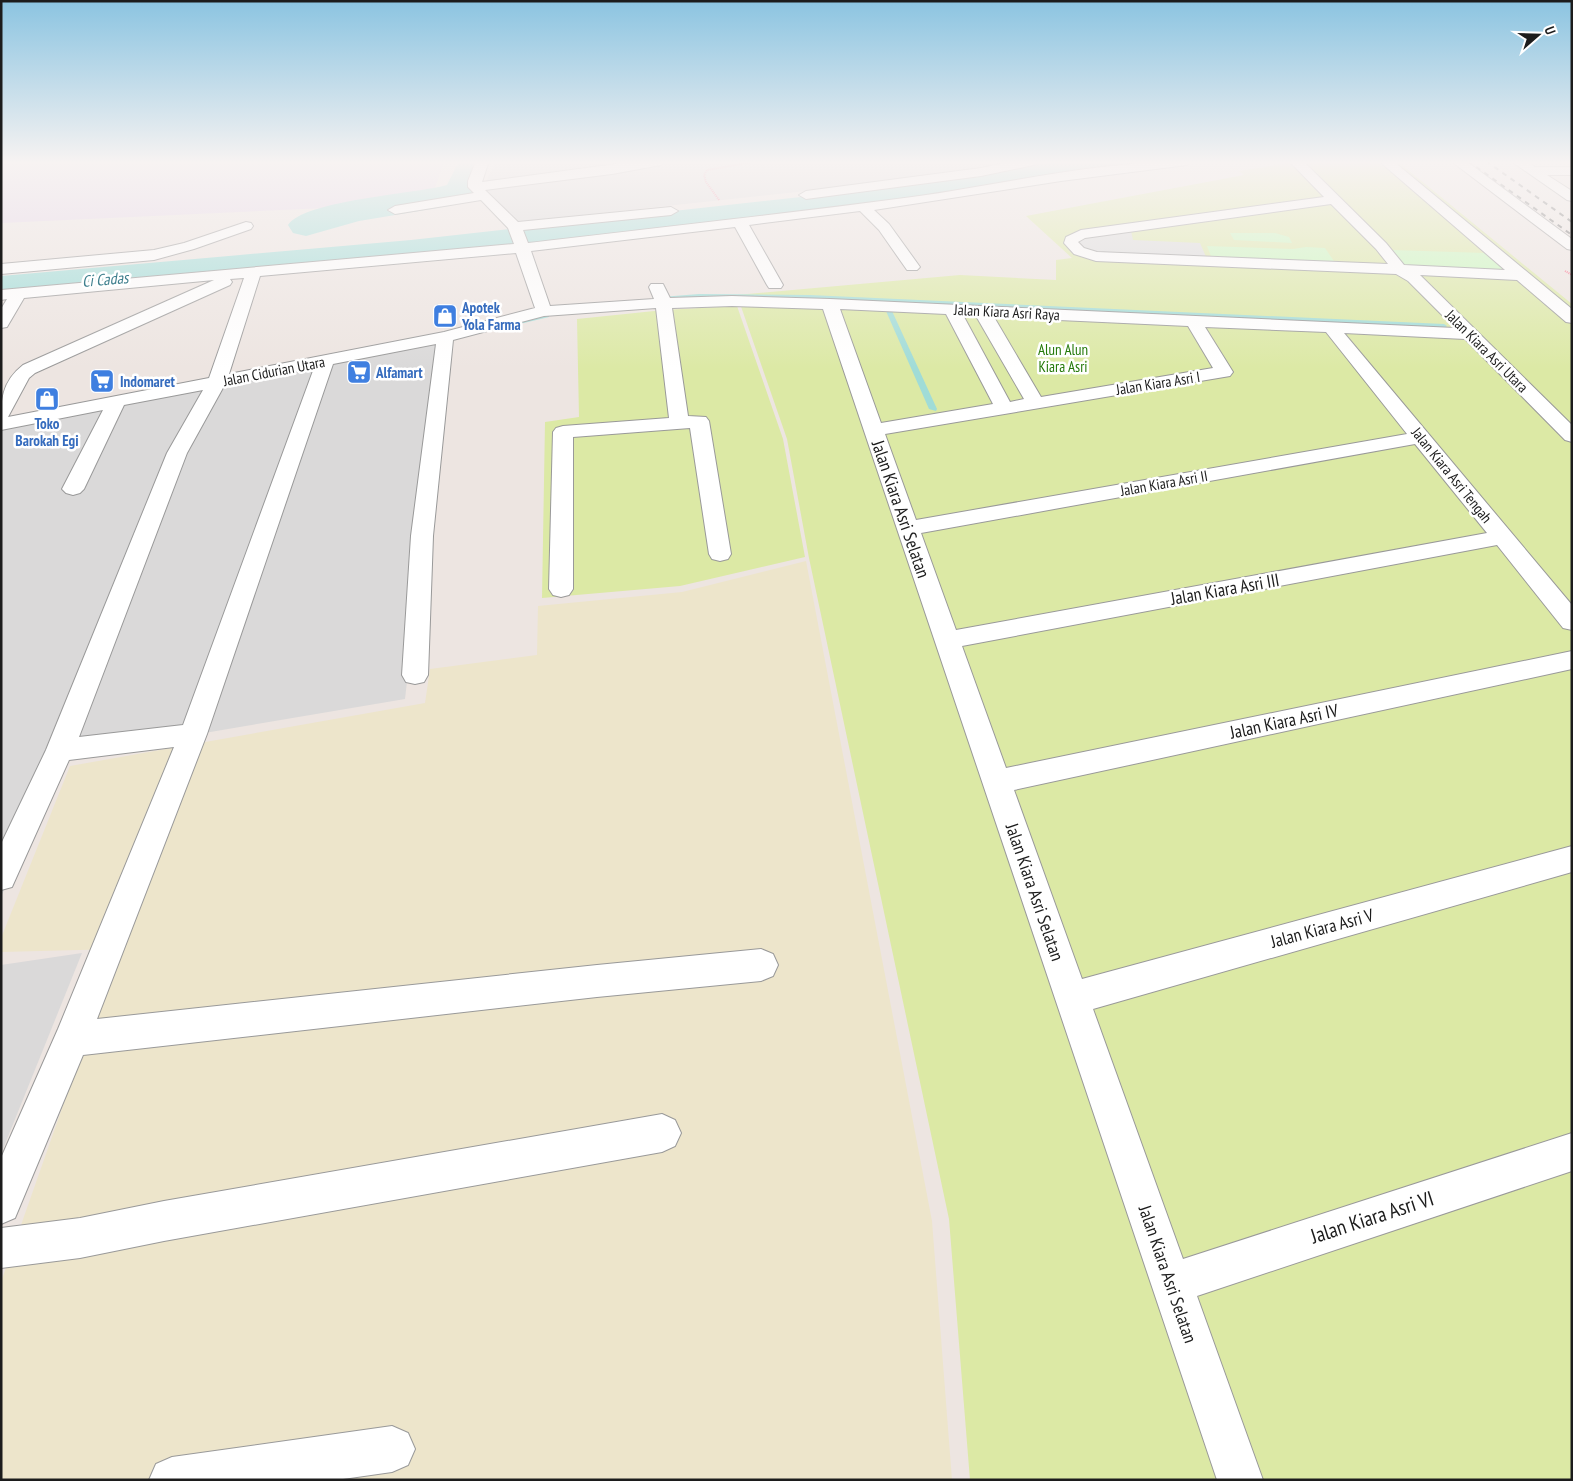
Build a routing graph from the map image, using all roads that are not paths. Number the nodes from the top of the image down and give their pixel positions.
1 (234, 230) edge
2 (512, 230) edge
3 (566, 230) edge
4 (628, 230) edge
5 (745, 230) edge
6 (886, 230) edge
7 (1110, 230) edge
8 (1364, 230) edge
9 (1467, 230) edge
10 (1551, 230) edge
11 (519, 238) junction
12 (1572, 246) edge
13 (912, 267) dead end
14 (1, 268) edge
15 (1400, 270) junction
16 (247, 274) junction
17 (1519, 275) junction
18 (776, 285) dead end
19 (639, 286) dead end
20 (19, 293) junction
21 (574, 294) dead end
22 (1, 295) edge
23 (662, 303) junction
24 (542, 304) junction
25 (830, 304) junction
26 (951, 309) junction
27 (982, 310) junction
28 (1572, 318) edge
29 (1194, 322) junction
30 (1, 323) edge
31 (1332, 329) junction
32 (1471, 334) junction
33 (445, 337) junction
34 (325, 362) junction
35 (217, 382) junction
36 (117, 402) junction
37 (1035, 403) junction
38 (1005, 408) junction
39 (1, 413) edge
40 (679, 423) junction
41 (1, 424) edge
42 (874, 430) junction
43 (1572, 436) edge
44 (1421, 437) junction
45 (73, 489) dead end
46 (908, 528) junction
47 (1503, 537) junction
48 (720, 554) dead end
49 (561, 589) dead end
50 (1572, 622) edge
51 (947, 640) junction
52 (1572, 660) edge
53 (414, 674) dead end
54 (193, 734) junction
55 (60, 750) junction
56 (996, 782) junction
57 (1572, 859) edge
58 (1, 876) edge
59 (760, 965) dead end
60 (1072, 998) junction
61 (72, 1038) junction
62 (662, 1132) dead end
63 (1572, 1152) edge
64 (1, 1204) edge
65 (1, 1248) edge
66 (1172, 1283) junction
67 (392, 1449) dead end
68 (172, 1480) edge
69 (1240, 1480) edge

1 - 14 street
2 - 11 street
3 - 11 street
4 - 11 street
5 - 18 street
6 - 13 street
7 - 15 street
8 - 15 street, Jalan Kiara Asri Utara
9 - 17 street
10 - 12 street
11 - 16 street
11 - 24 street
15 - 17 street
15 - 32 street, Jalan Kiara Asri Utara
16 - 20 street
16 - 35 street
16 - 39 street
17 - 28 street
19 - 23 street
20 - 22 street
20 - 30 street
21 - 24 street
23 - 24 street, Jalan Kiara Asri Raya
23 - 25 street, Jalan Kiara Asri Raya
23 - 40 street
24 - 33 street, Jalan Cidurian Utara
25 - 26 street, Jalan Kiara Asri Raya
25 - 42 street, Jalan Kiara Asri Selatan
26 - 27 street, Jalan Kiara Asri Raya
26 - 38 street
27 - 29 street, Jalan Kiara Asri Raya
27 - 37 street
29 - 31 street, Jalan Kiara Asri Raya
29 - 37 street, Jalan Kiara Asri I
31 - 32 street, Jalan Kiara Asri Raya
31 - 44 street, Jalan Kiara Asri Tengah
32 - 43 street, Jalan Kiara Asri Utara
33 - 34 street, Jalan Cidurian Utara
33 - 53 street
34 - 35 street, Jalan Cidurian Utara
34 - 54 street
35 - 36 street, Jalan Cidurian Utara
35 - 55 street
36 - 41 street, Jalan Cidurian Utara
36 - 45 street
37 - 38 street, Jalan Kiara Asri I
38 - 42 street, Jalan Kiara Asri I
40 - 48 street
40 - 49 street
42 - 46 street, Jalan Kiara Asri Selatan
44 - 46 street, Jalan Kiara Asri II
44 - 47 street, Jalan Kiara Asri Tengah
46 - 51 street, Jalan Kiara Asri Selatan
47 - 50 street, Jalan Kiara Asri Tengah
47 - 51 street, Jalan Kiara Asri III
51 - 56 street, Jalan Kiara Asri Selatan
52 - 56 street, Jalan Kiara Asri IV
54 - 55 street
54 - 61 street
55 - 58 street
56 - 60 street, Jalan Kiara Asri Selatan
57 - 60 street, Jalan Kiara Asri V
59 - 61 street
60 - 66 street, Jalan Kiara Asri Selatan
61 - 64 street
62 - 65 street
63 - 66 street, Jalan Kiara Asri VI
66 - 69 street, Jalan Kiara Asri Selatan
67 - 68 street

